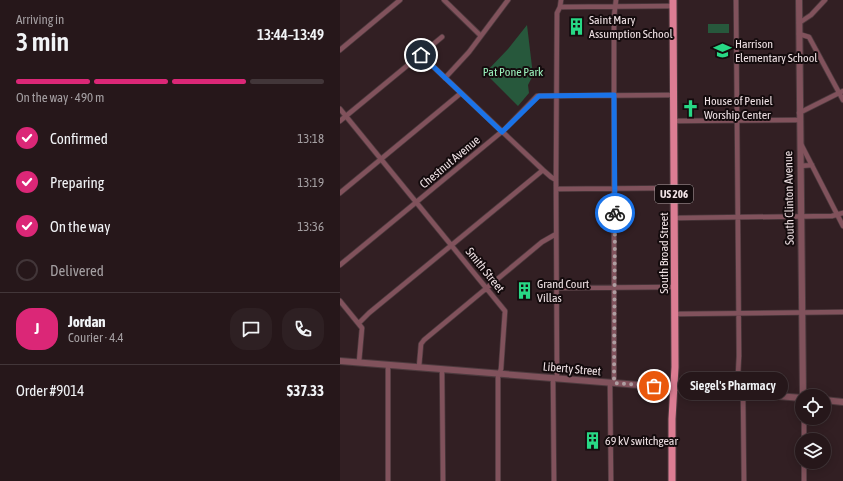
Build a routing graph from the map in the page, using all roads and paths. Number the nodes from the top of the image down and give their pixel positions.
1 (400, 0) edge
2 (444, 0) edge
3 (508, 0) edge
4 (561, 0) edge
5 (616, 0) edge
6 (736, 0) edge
7 (798, 0) edge
8 (825, 0) edge
9 (673, 3) edge
10 (560, 7) junction
11 (615, 7) junction
12 (799, 23) junction
13 (799, 34) junction
14 (481, 36) junction
15 (442, 37) dead end
16 (340, 50) edge
17 (421, 55) junction
18 (445, 78) junction
19 (841, 92) edge
20 (461, 93) junction
21 (614, 95) junction
22 (674, 95) junction
23 (557, 96) junction
24 (843, 100) edge
25 (340, 109) edge
26 (346, 116) junction
27 (799, 116) junction
28 (737, 120) junction
29 (340, 121) edge
30 (674, 121) junction
31 (502, 132) junction
32 (800, 141) junction
33 (381, 159) junction
34 (812, 165) junction
35 (800, 166) junction
36 (543, 170) junction
37 (556, 180) junction
38 (615, 188) junction
39 (674, 188) junction
40 (556, 189) junction
41 (340, 193) edge
42 (416, 202) junction
43 (843, 213) edge
44 (837, 215) junction
45 (800, 216) junction
46 (738, 217) junction
47 (675, 218) junction
48 (843, 226) edge
49 (556, 234) junction
50 (452, 245) junction
51 (340, 265) edge
52 (675, 287) junction
53 (487, 288) junction
54 (557, 288) junction
55 (615, 288) junction
56 (340, 301) edge
57 (802, 312) junction
58 (843, 312) edge
59 (738, 313) junction
60 (675, 314) junction
61 (359, 323) junction
62 (340, 361) edge
63 (359, 362) junction
64 (388, 365) junction
65 (419, 367) junction
66 (442, 369) junction
67 (499, 374) junction
68 (555, 378) junction
69 (612, 383) junction
70 (674, 388) junction
71 (802, 389) edge
72 (740, 393) junction
73 (795, 397) edge
74 (831, 401) edge
75 (843, 402) edge
76 (804, 469) edge
77 (388, 481) edge
78 (443, 481) edge
79 (498, 481) edge
80 (554, 481) edge
81 (611, 481) edge
82 (672, 481) edge
83 (744, 481) edge
84 (804, 481) edge

1 - 16 street
2 - 14 street
3 - 14 street
4 - 10 street
5 - 11 street
6 - 28 street
7 - 12 street, South Clinton Avenue
8 - 12 street
9 - 11 street
9 - 22 main road, South Broad Street / US 206
10 - 11 street
10 - 23 street
11 - 21 street
12 - 13 street, South Clinton Avenue
13 - 19 street
13 - 27 street, South Clinton Avenue
14 - 18 street
15 - 17 street
17 - 18 street
17 - 26 street
18 - 20 street
19 - 24 street
19 - 27 street
20 - 31 street
20 - 33 street
21 - 22 street, Chestnut Avenue
21 - 23 street, Chestnut Avenue
21 - 38 street
22 - 30 main road, South Broad Street / US 206
23 - 31 street, Chestnut Avenue
23 - 37 street
25 - 26 street, Smith Street
26 - 29 street
26 - 33 street, Smith Street
27 - 28 street
27 - 32 street, South Clinton Avenue
28 - 30 street
28 - 46 street
30 - 39 main road, South Broad Street / US 206
31 - 36 street
31 - 42 street, Chestnut Avenue
32 - 34 street
32 - 35 street, South Clinton Avenue
33 - 41 street
33 - 42 street, Smith Street
34 - 35 street
34 - 44 street
35 - 45 street, South Clinton Avenue
36 - 37 street
36 - 50 street
37 - 40 street
38 - 39 street
38 - 40 street
38 - 55 street
39 - 47 main road, South Broad Street / US 206
40 - 49 street
42 - 50 street, Smith Street
42 - 51 street, Chestnut Avenue
43 - 44 street
44 - 45 street
44 - 48 street
45 - 46 street
45 - 57 street, South Clinton Avenue
46 - 47 street
46 - 59 street
47 - 52 main road, South Broad Street / US 206
49 - 53 street
49 - 54 street
50 - 53 street, Smith Street
50 - 61 street
52 - 55 street
52 - 60 main road, South Broad Street / US 206
53 - 65 street
53 - 67 street, Smith Street
54 - 55 street
54 - 68 street
55 - 69 street
56 - 61 street
57 - 58 street
57 - 59 street
57 - 71 street, South Clinton Avenue
59 - 60 street
59 - 72 street
60 - 70 main road, South Broad Street / US 206
61 - 63 street
62 - 63 street, Liberty Street
63 - 64 street, Liberty Street
64 - 65 street, Liberty Street
64 - 77 street
65 - 66 street, Liberty Street
66 - 67 street, Liberty Street
66 - 78 street
67 - 68 street, Liberty Street
67 - 79 street, Smith Street
68 - 69 street, Liberty Street
68 - 80 street
69 - 70 street, Liberty Street
69 - 81 street
70 - 72 street, Liberty Street
70 - 82 main road, South Broad Street / US 206
72 - 73 street, Liberty Street
72 - 83 street
74 - 75 street
76 - 84 street

